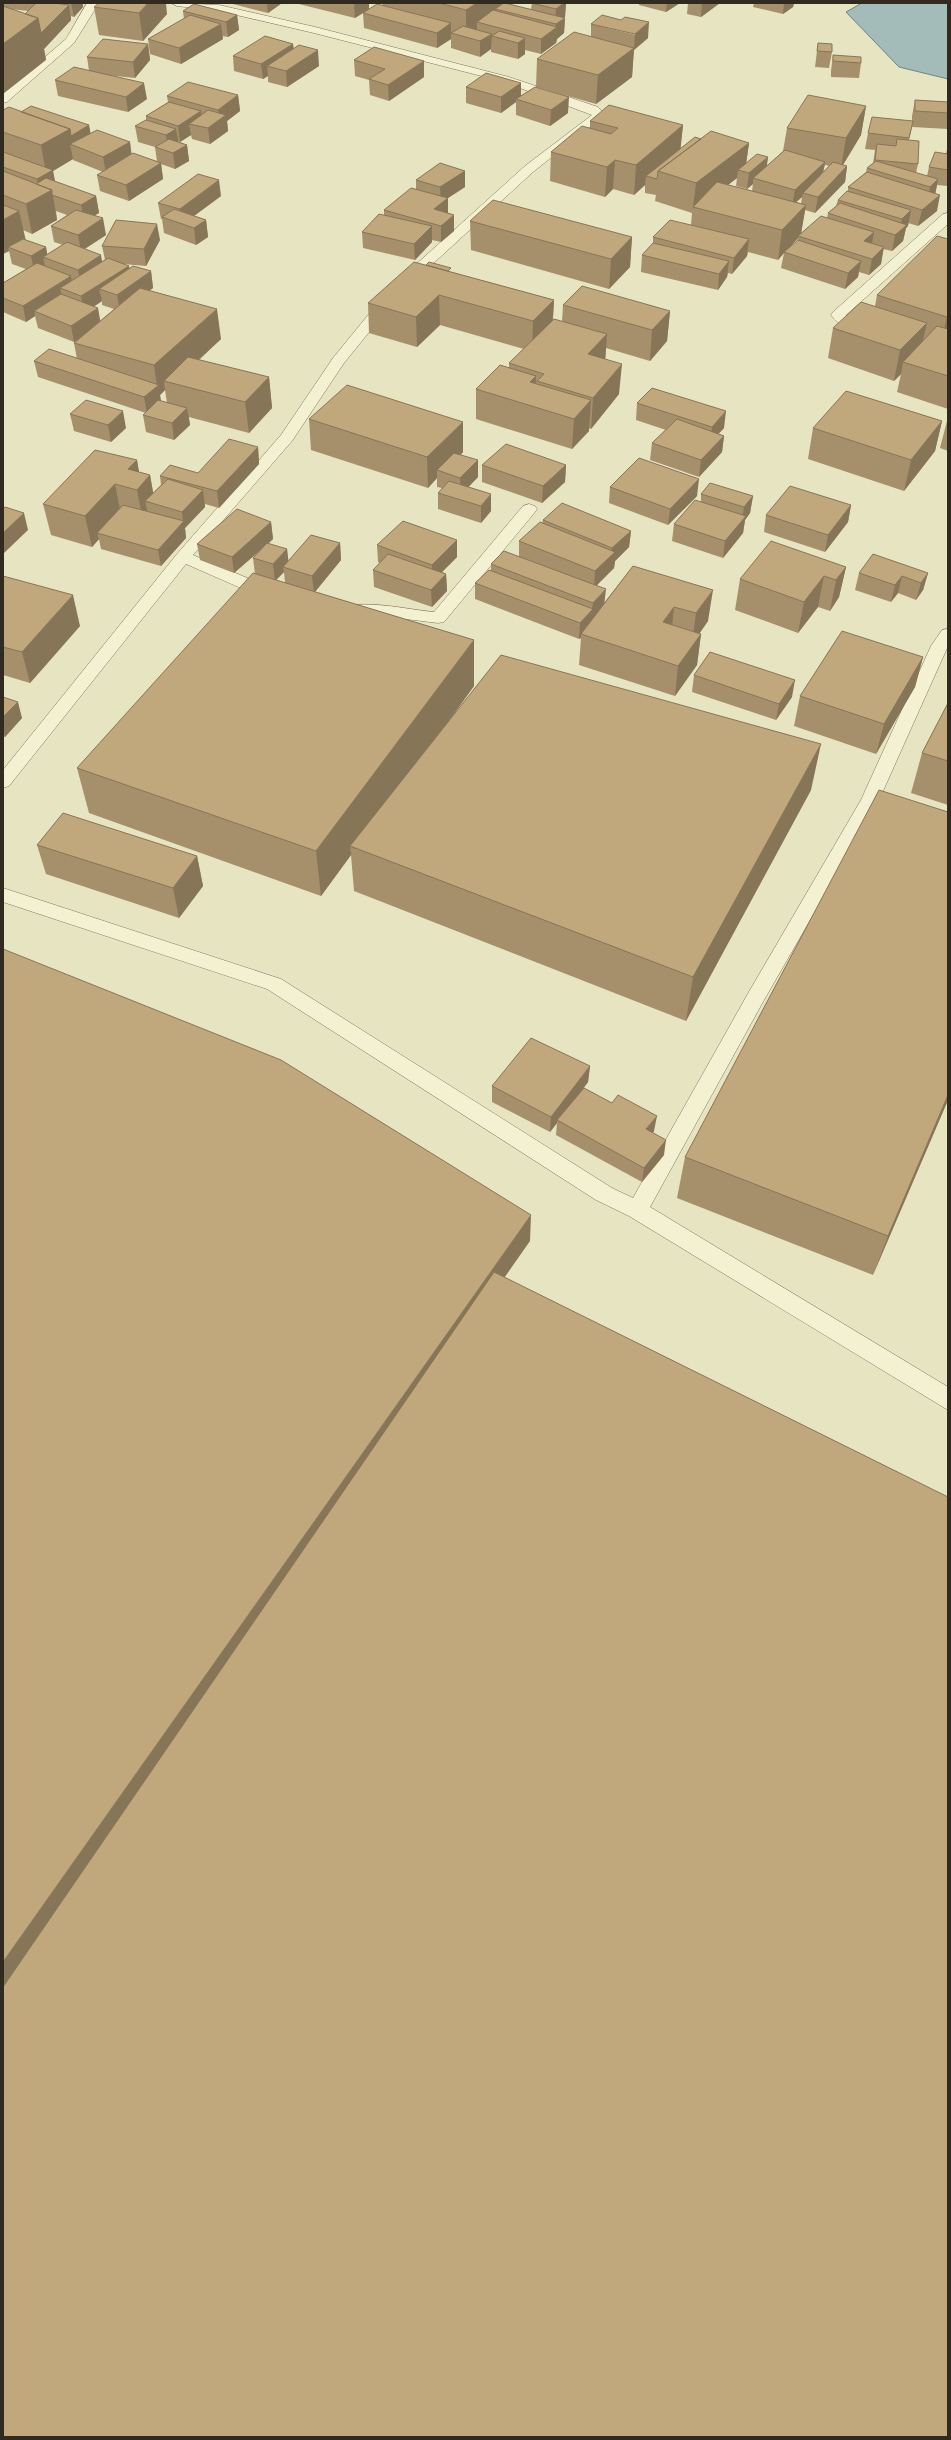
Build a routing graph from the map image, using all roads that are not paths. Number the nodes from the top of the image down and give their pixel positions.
1 (93, 3) edge
2 (177, 3) edge
3 (3, 99) edge
4 (948, 216) edge
5 (881, 335) edge
6 (529, 509) dead end
7 (183, 557) junction
8 (284, 601) edge
9 (328, 612) edge
10 (948, 634) edge
11 (3, 782) edge
12 (3, 895) edge
13 (637, 1210) junction
14 (948, 1399) edge

1 - 3 street
2 - 7 street
4 - 5 street
6 - 9 street
7 - 8 street
7 - 11 street
10 - 13 street
12 - 13 street
13 - 14 street

